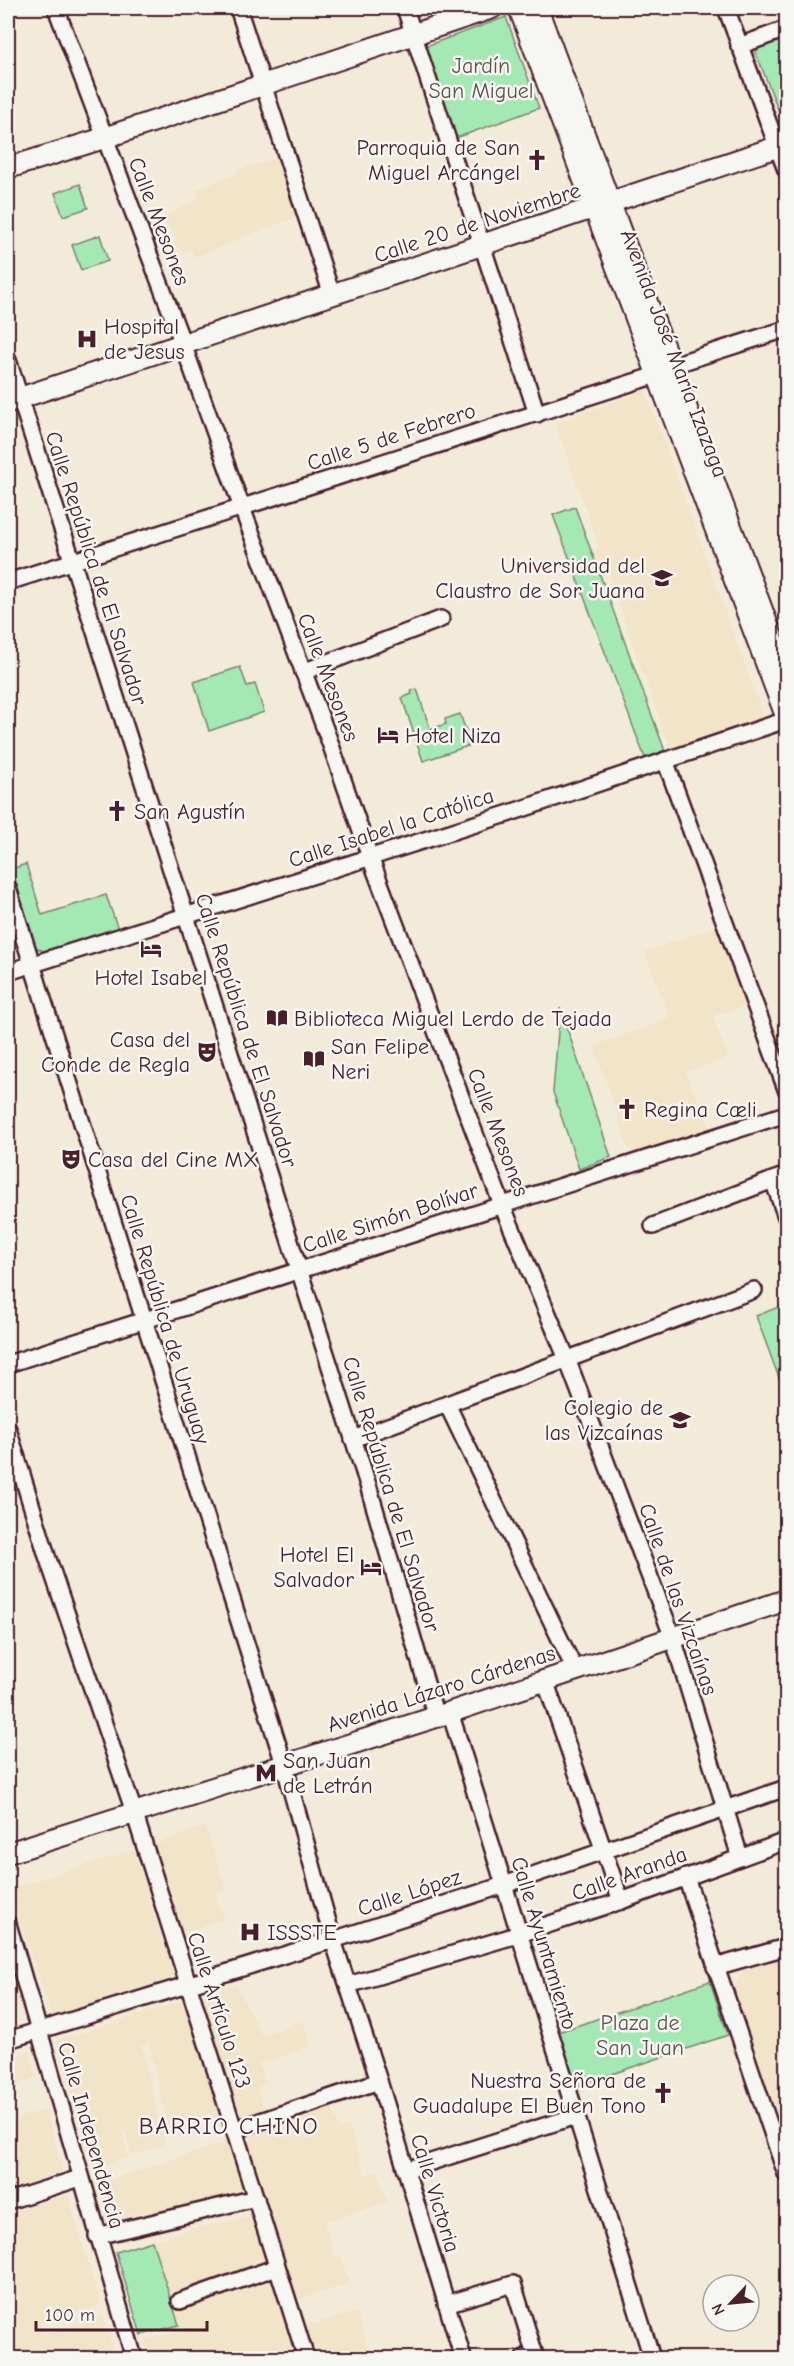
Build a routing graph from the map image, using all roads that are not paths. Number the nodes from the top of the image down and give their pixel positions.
1 (56, 8) edge
2 (238, 8) edge
3 (405, 8) edge
4 (492, 8) edge
5 (519, 8) edge
6 (537, 8) edge
7 (726, 8) edge
8 (786, 29) edge
9 (414, 34) junction
10 (739, 46) junction
11 (264, 85) junction
12 (104, 138) junction
13 (782, 146) edge
14 (8, 168) edge
15 (786, 170) edge
16 (602, 206) junction
17 (484, 245) junction
18 (332, 295) junction
19 (786, 329) edge
20 (183, 344) junction
21 (8, 360) edge
22 (663, 371) junction
23 (13, 400) edge
24 (537, 414) junction
25 (242, 508) junction
26 (71, 562) junction
27 (8, 582) edge
28 (441, 618) dead end
29 (303, 672) junction
30 (786, 674) edge
31 (786, 718) edge
32 (665, 760) junction
33 (370, 857) junction
34 (8, 888) edge
35 (186, 916) junction
36 (32, 964) junction
37 (8, 972) edge
38 (786, 1089) edge
39 (786, 1114) edge
40 (780, 1178) edge
41 (502, 1204) junction
42 (786, 1217) edge
43 (653, 1226) dead end
44 (299, 1269) junction
45 (754, 1290) dead end
46 (142, 1321) junction
47 (567, 1359) junction
48 (8, 1364) edge
49 (447, 1404) junction
50 (8, 1429) edge
51 (353, 1438) junction
52 (786, 1600) edge
53 (673, 1638) junction
54 (575, 1670) junction
55 (545, 1680) junction
56 (443, 1714) junction
57 (284, 1764) junction
58 (786, 1788) edge
59 (725, 1809) junction
60 (134, 1812) junction
61 (786, 1841) edge
62 (604, 1851) junction
63 (8, 1853) edge
64 (740, 1857) junction
65 (686, 1877) junction
66 (504, 1885) junction
67 (621, 1901) junction
68 (8, 1924) edge
69 (519, 1934) junction
70 (333, 1940) junction
71 (786, 1947) edge
72 (715, 1967) junction
73 (188, 1985) junction
74 (348, 1985) junction
75 (39, 2031) junction
76 (8, 2040) edge
77 (379, 2081) junction
78 (576, 2116) junction
79 (234, 2130) junction
80 (406, 2170) junction
81 (786, 2174) edge
82 (80, 2178) junction
83 (256, 2198) junction
84 (8, 2201) edge
85 (97, 2236) junction
86 (277, 2267) junction
87 (180, 2301) dead end
88 (446, 2304) junction
89 (134, 2358) edge
90 (306, 2358) edge
91 (463, 2358) edge
92 (524, 2358) edge
93 (652, 2358) edge

1 - 12 street, Calle Mesones
2 - 11 street
3 - 9 street
4 - 9 main road
5 - 16 main road, Avenida José María Izazaga
6 - 16 main road, Avenida José María Izazaga
7 - 10 street
8 - 10 street
9 - 11 main road
9 - 17 street
10 - 13 street
11 - 12 main road
11 - 18 street
12 - 14 main road
12 - 20 street, Calle Mesones
13 - 15 street
13 - 16 main road, Calle 20 de Noviembre
16 - 17 main road, Calle 20 de Noviembre
16 - 22 main road, Avenida José María Izazaga
17 - 18 main road, Calle 20 de Noviembre
17 - 24 street
18 - 20 main road, Calle 20 de Noviembre
19 - 22 street, Calle 5 de Febrero
20 - 23 main road, Calle 20 de Noviembre
20 - 25 street, Calle Mesones
21 - 23 street, Calle República de El Salvador
22 - 24 street, Calle 5 de Febrero
22 - 30 main road, Avenida José María Izazaga
22 - 31 main road, Avenida José María Izazaga
23 - 26 street, Calle República de El Salvador
24 - 25 street, Calle 5 de Febrero
25 - 26 street, Calle 5 de Febrero
25 - 29 street, Calle Mesones
26 - 27 street, Calle 5 de Febrero
26 - 35 street, Calle República de El Salvador
28 - 29 street
29 - 33 street, Calle Mesones
31 - 32 street, Calle Isabel la Católica
32 - 33 street, Calle Isabel la Católica
32 - 38 street
33 - 35 street, Calle Isabel la Católica
33 - 41 street, Calle Mesones
34 - 36 street, Calle República de Uruguay
35 - 36 street, Calle Isabel la Católica
35 - 44 street, Calle República de El Salvador
36 - 37 street, Calle Isabel la Católica
36 - 46 street, Calle República de Uruguay
39 - 41 street, Calle Simón Bolívar
40 - 42 street
40 - 43 street
41 - 44 street, Calle Simón Bolívar
41 - 47 street, Calle Mesones
44 - 46 street, Calle Simón Bolívar
44 - 51 street, Calle República de El Salvador
45 - 47 street
46 - 48 street, Calle Simón Bolívar
46 - 57 street, Calle República de Uruguay
47 - 49 street
47 - 53 street, Calle de las Vizcaínas
49 - 51 street
49 - 54 street
50 - 60 street, Calle Artículo 123
51 - 56 street, Calle República de El Salvador
52 - 53 main road, Avenida Lázaro Cárdenas
53 - 54 main road, Avenida Lázaro Cárdenas
53 - 59 street, Calle de las Vizcaínas
54 - 55 main road, Avenida Lázaro Cárdenas
55 - 56 main road, Avenida Lázaro Cárdenas
55 - 62 street
56 - 57 main road, Avenida Lázaro Cárdenas
56 - 66 street, Calle Ayuntamiento
57 - 60 main road, Avenida Lázaro Cárdenas
57 - 70 street, Calle Victoria
58 - 59 street, Calle López
59 - 62 street, Calle López
59 - 64 street, Calle de las Vizcaínas
60 - 63 main road, Avenida Lázaro Cárdenas
60 - 73 street, Calle Artículo 123
61 - 64 street, Calle Aranda
62 - 66 street, Calle López
62 - 67 street
64 - 65 street, Calle Aranda
65 - 67 street, Calle Aranda
65 - 72 street
66 - 69 street, Calle Ayuntamiento
66 - 70 street, Calle López
67 - 69 street, Calle Aranda
68 - 75 street, Calle Independencia
69 - 74 street, Calle Aranda
69 - 78 street, Calle Ayuntamiento
70 - 73 street, Calle López
70 - 74 street, Calle Victoria
71 - 72 street
72 - 81 street
73 - 75 street, Calle López
73 - 79 street, Calle Artículo 123
74 - 77 street, Calle Victoria
75 - 76 street, Calle López
75 - 82 street, Calle Independencia
77 - 79 street
77 - 80 street, Calle Victoria
78 - 80 street
78 - 93 street, Calle Ayuntamiento
79 - 83 street, Calle Artículo 123
80 - 88 street, Calle Victoria
82 - 84 street
82 - 85 street, Calle Independencia
83 - 85 street
83 - 86 street, Calle Artículo 123
85 - 89 street, Calle Independencia
86 - 87 street
86 - 90 street, Calle Artículo 123
88 - 91 street, Calle Victoria
88 - 92 street

